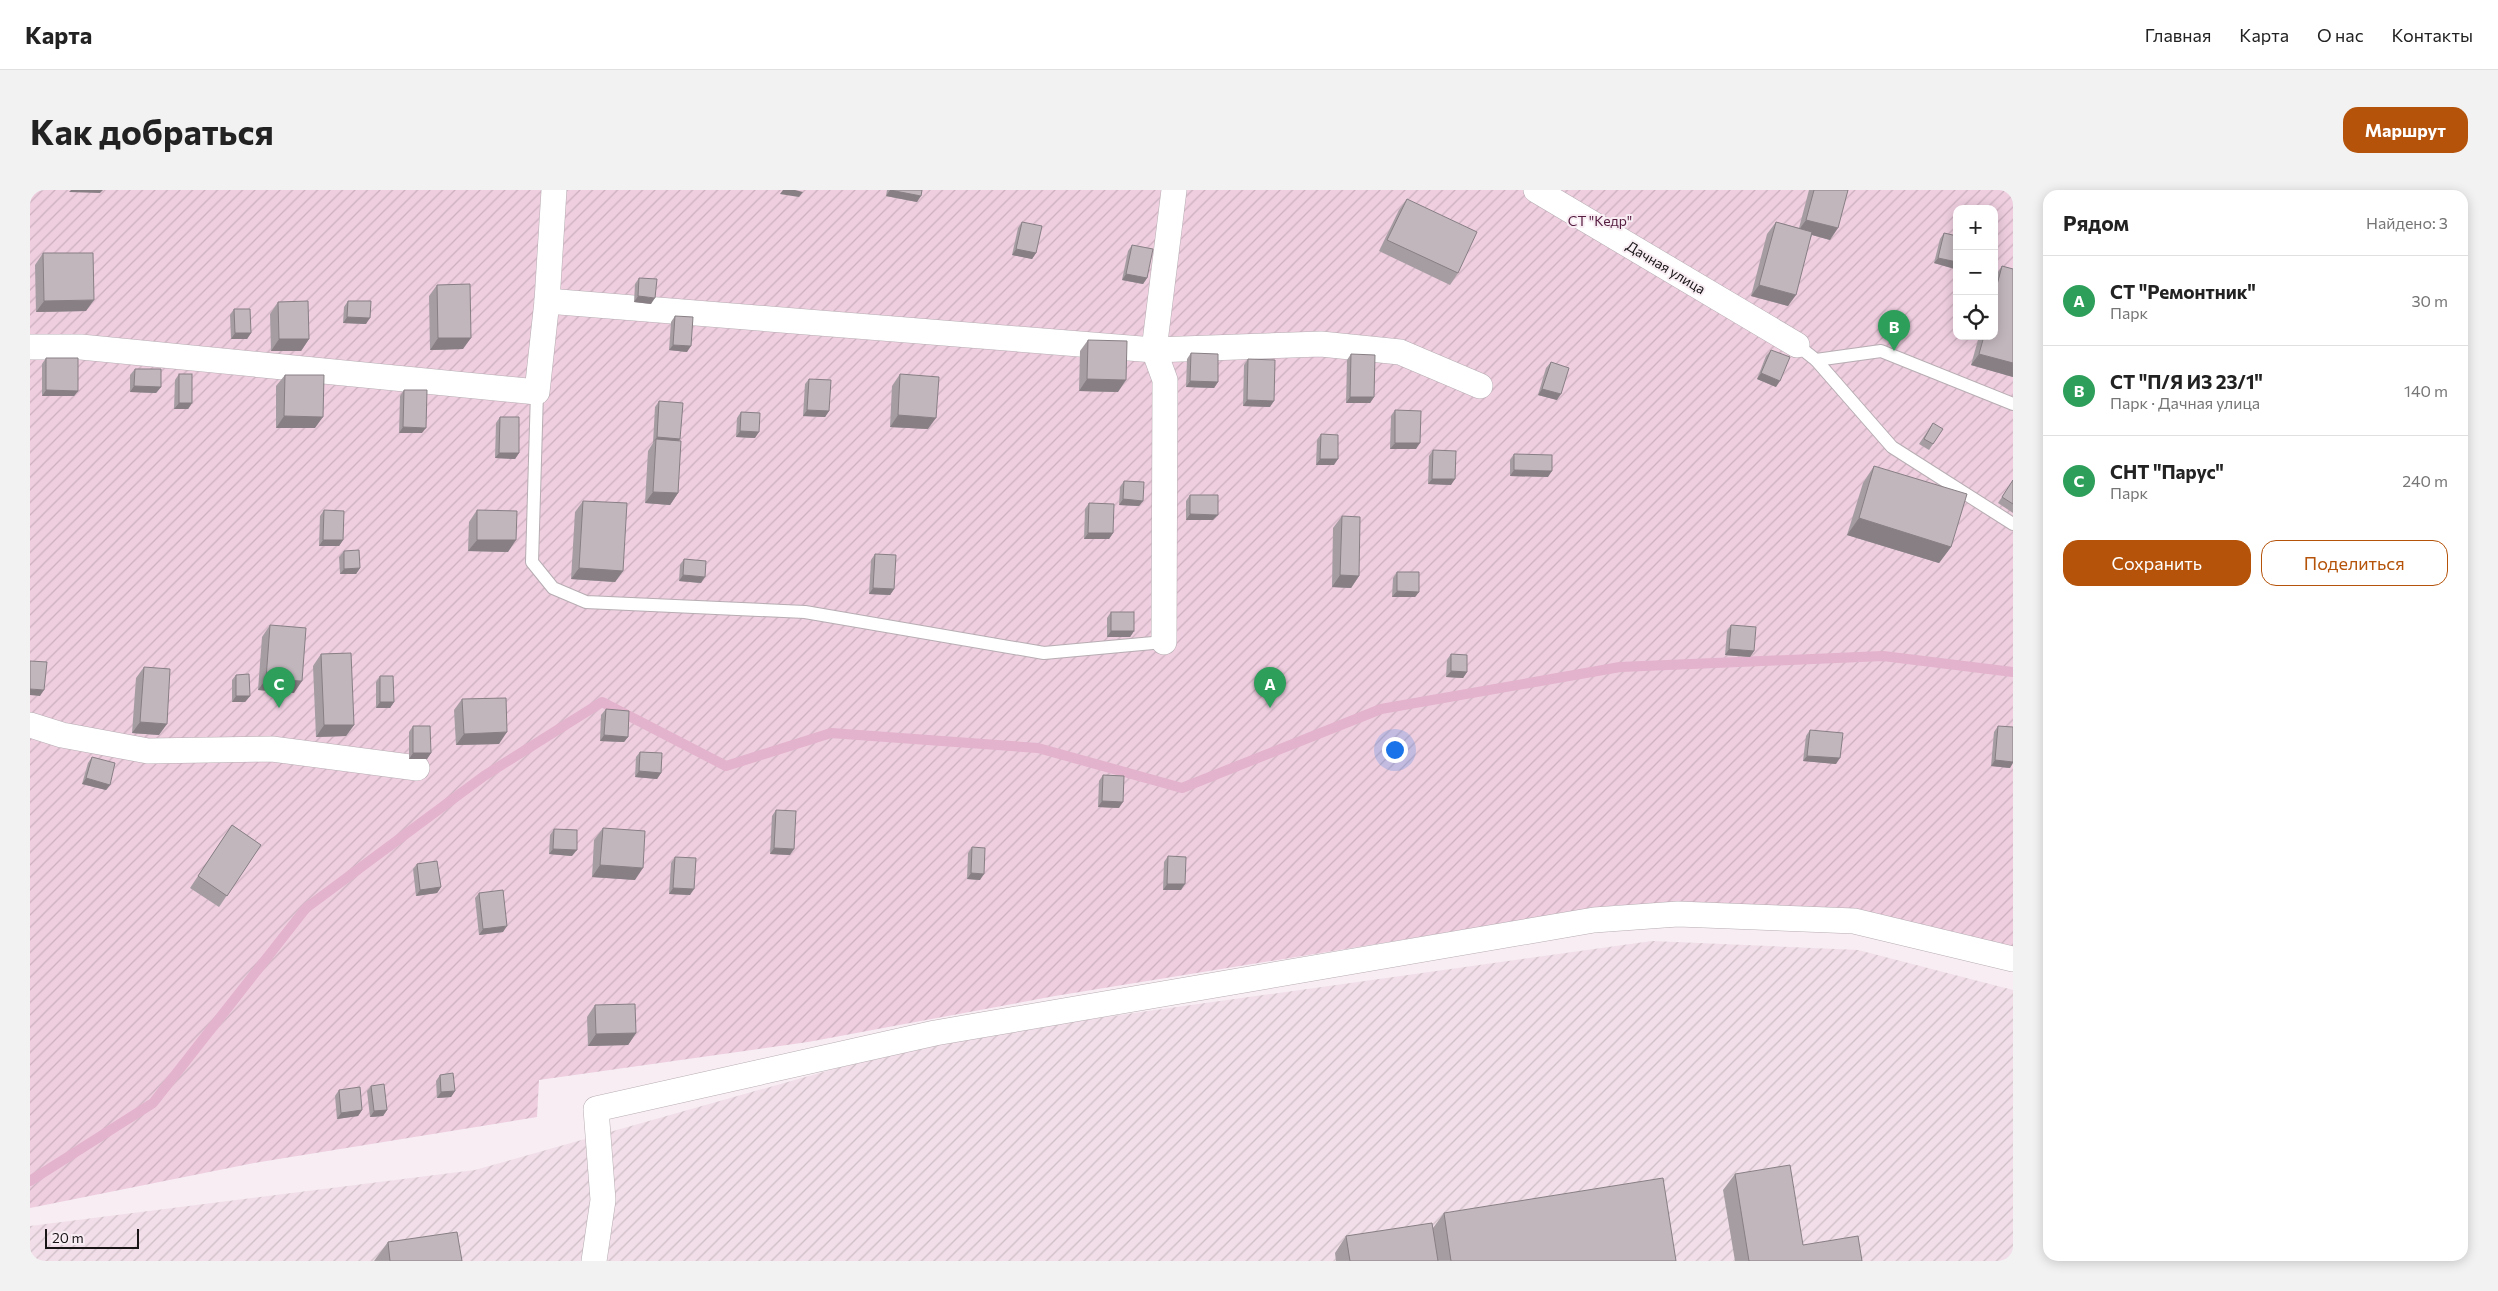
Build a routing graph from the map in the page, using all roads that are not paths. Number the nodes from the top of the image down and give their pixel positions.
1 (554, 190) edge
2 (1174, 190) edge
3 (1536, 190) edge
4 (547, 301) junction
5 (1797, 345) joint
6 (30, 347) edge
7 (1154, 350) junction
8 (1816, 360) junction
9 (1480, 386) dead end
10 (537, 392) junction
11 (2013, 404) edge
12 (2013, 524) edge
13 (1164, 642) joint
14 (30, 725) edge
15 (417, 768) dead end
16 (2013, 958) edge
17 (594, 1261) edge

1 - 4 street
2 - 7 street
3 - 5 street, Дачная улица
4 - 7 street
4 - 10 street
5 - 8 lane
6 - 10 street
7 - 9 street
7 - 13 street
8 - 11 lane
8 - 12 lane
10 - 13 lane
14 - 15 street
16 - 17 street

